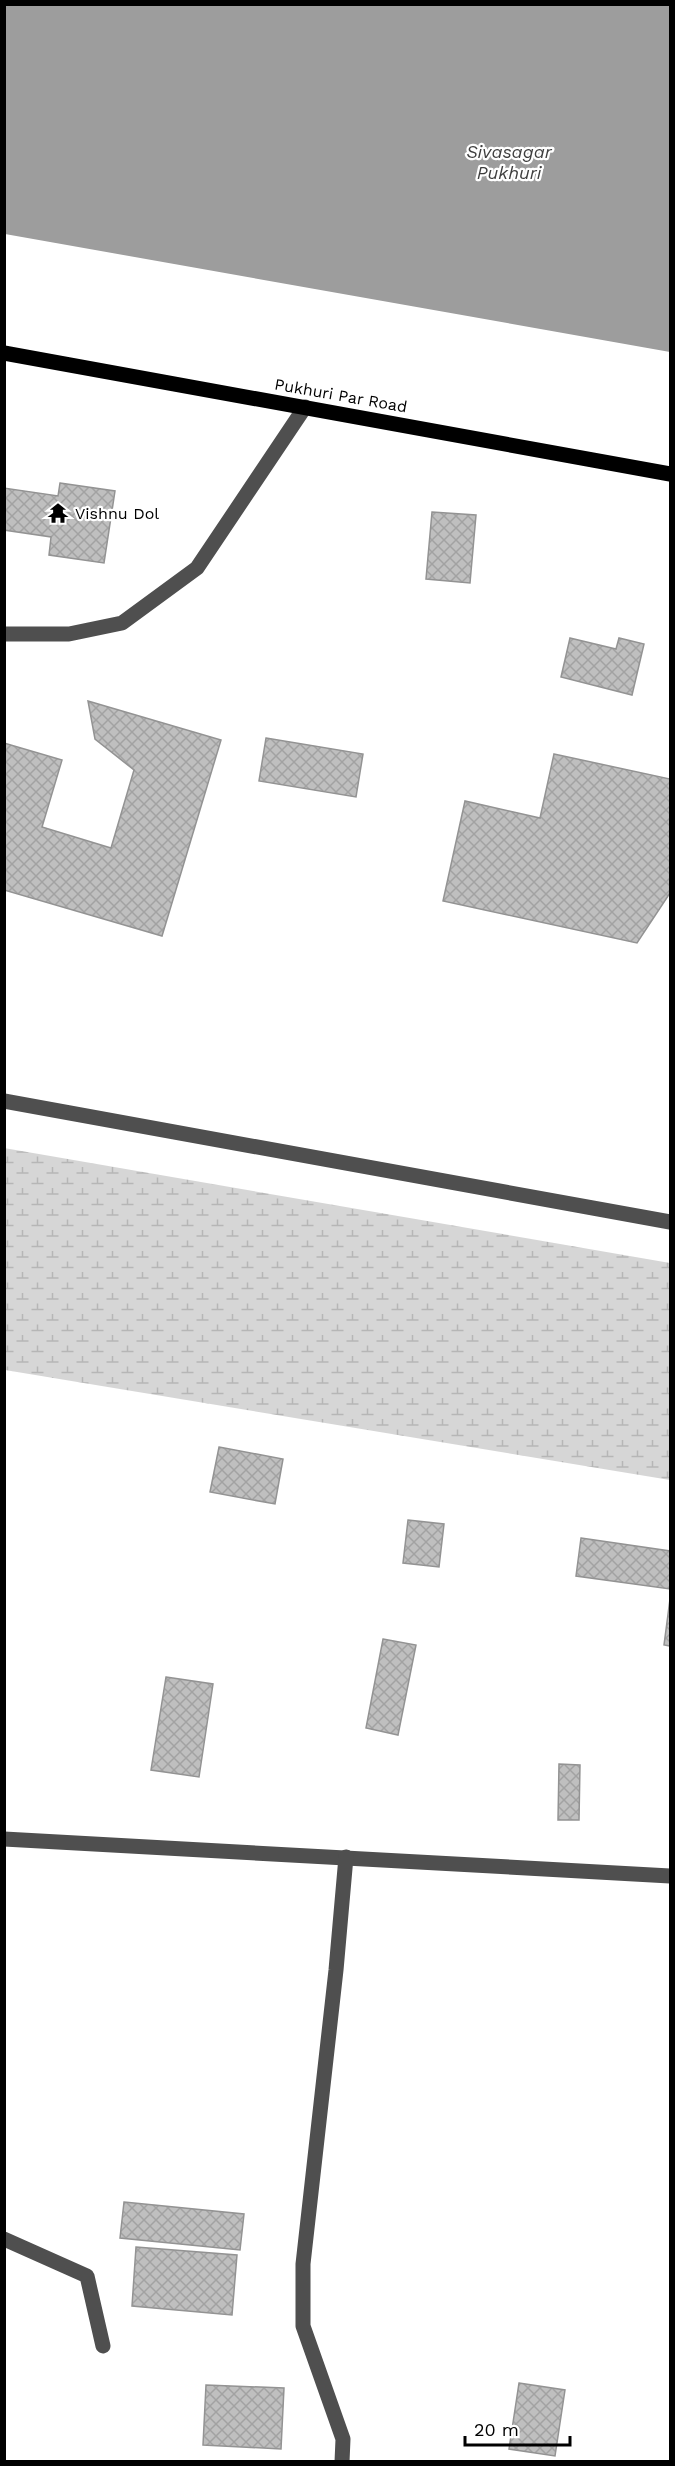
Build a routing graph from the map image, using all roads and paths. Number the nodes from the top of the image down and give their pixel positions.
1 (4, 352) edge
2 (305, 407) junction
3 (670, 474) edge
4 (4, 634) edge
5 (4, 1101) edge
6 (670, 1222) edge
7 (4, 1839) edge
8 (346, 1857) junction
9 (670, 1876) edge
10 (4, 2239) edge
11 (103, 2346) dead end
12 (342, 2462) edge

1 - 2 main road, Pukhuri Par Road
2 - 3 main road, Pukhuri Par Road
2 - 4 street
5 - 6 street
7 - 8 street
8 - 9 street
8 - 12 street
10 - 11 street

